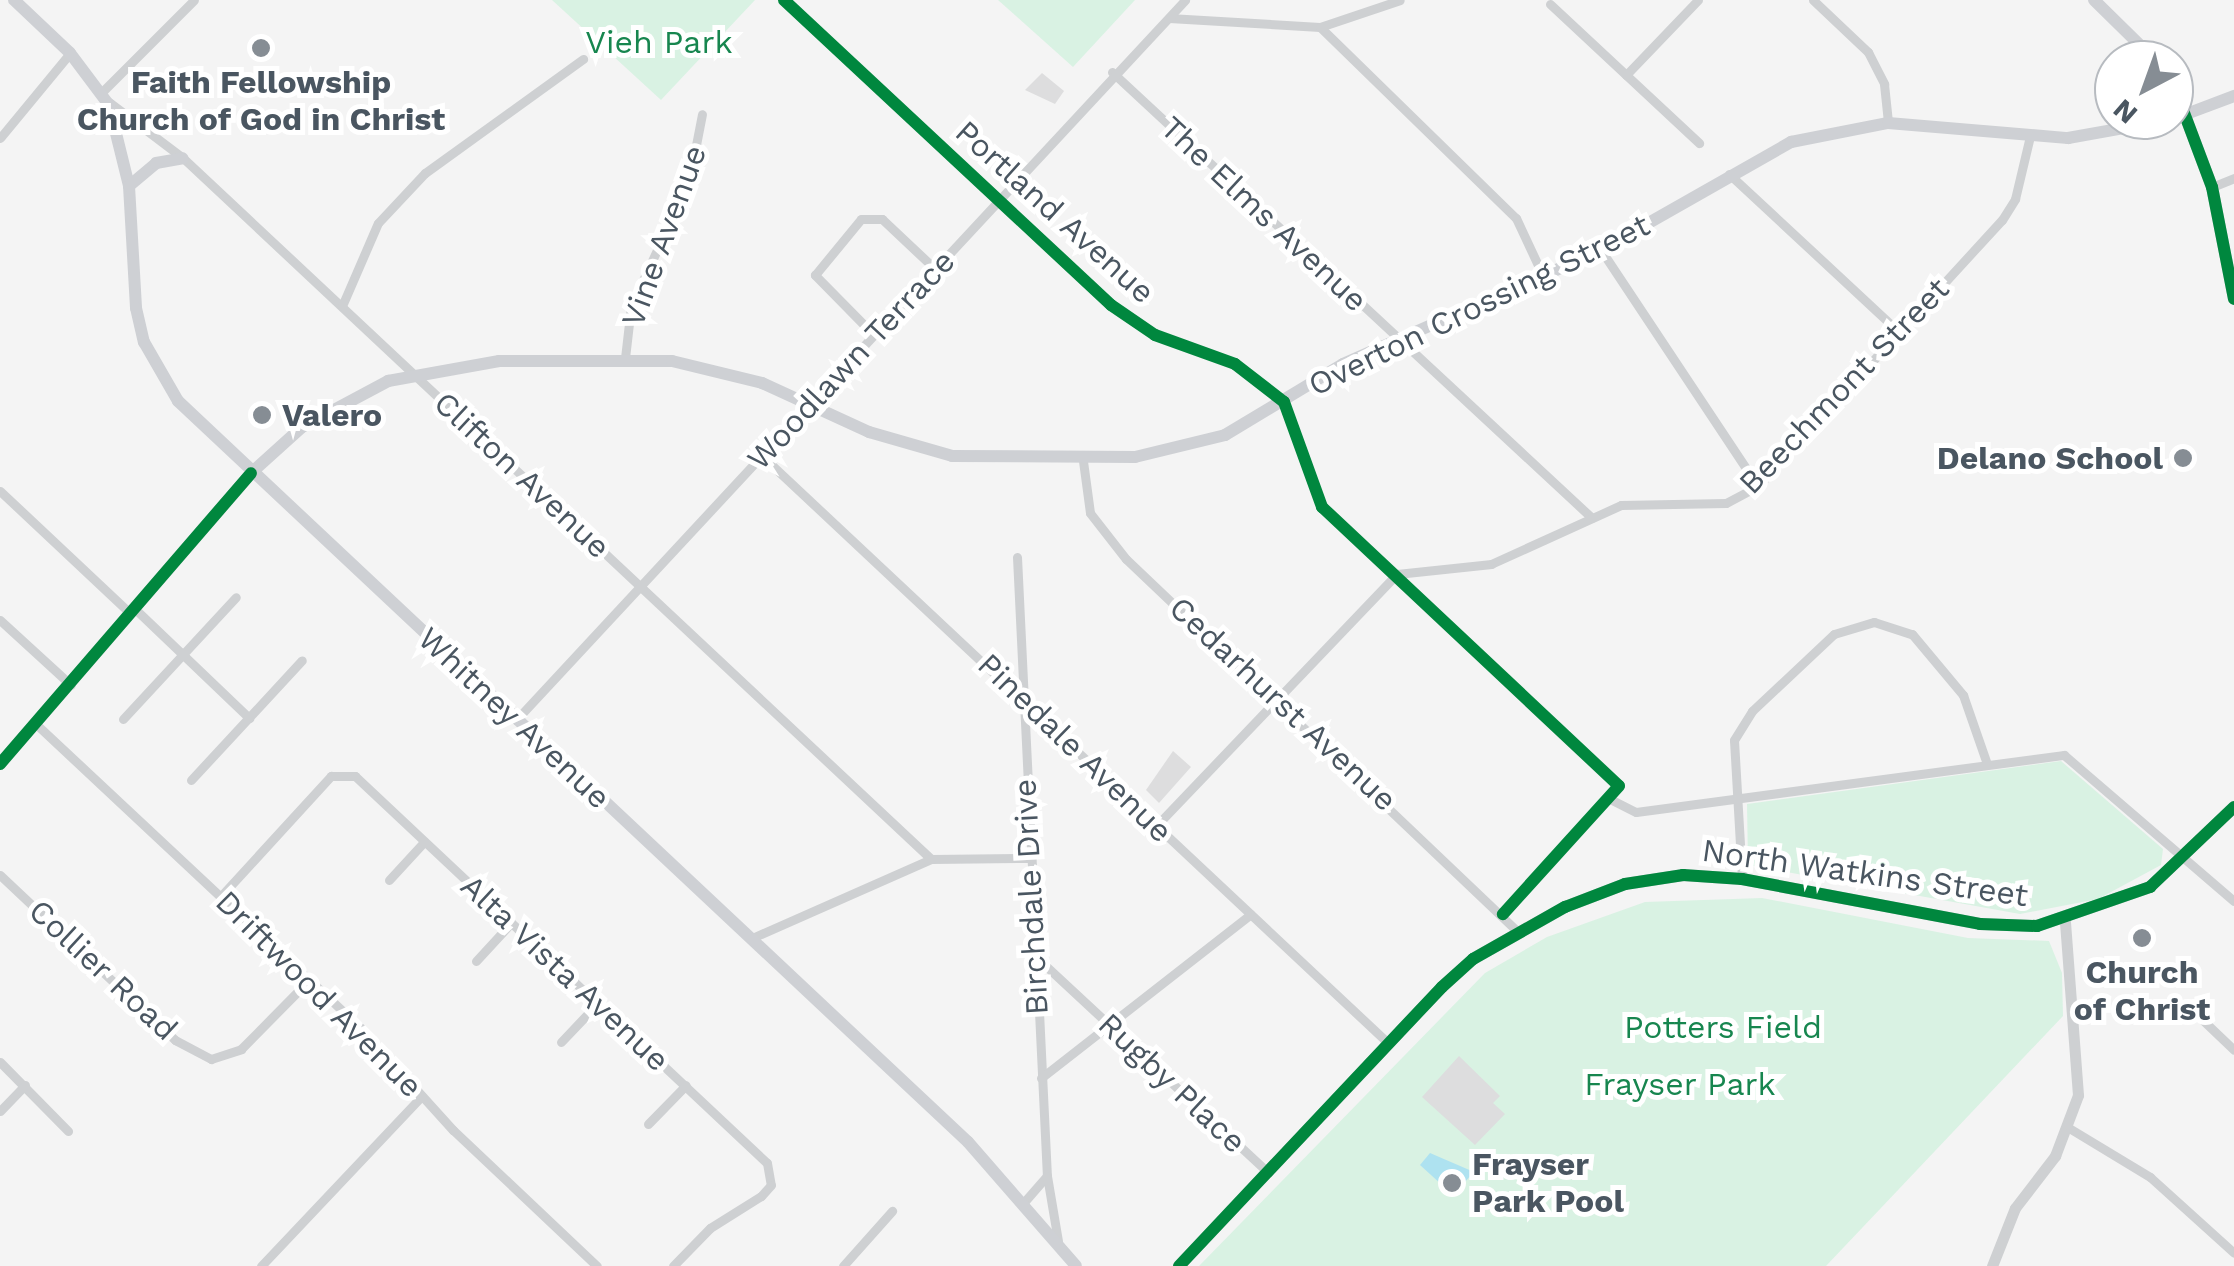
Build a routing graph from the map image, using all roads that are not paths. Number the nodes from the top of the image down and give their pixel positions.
1 (14, 0) edge
2 (194, 0) edge
3 (784, 0) edge
4 (1186, 0) edge
5 (1400, 0) edge
6 (1698, 0) edge
7 (1813, 0) edge
8 (2094, 0) edge
9 (1550, 4) dead end
10 (1168, 18) junction
11 (1320, 27) junction
12 (2135, 40) edge
13 (70, 53) junction
14 (583, 59) dead end
15 (1112, 72) junction
16 (1626, 74) junction
17 (104, 96) junction
18 (2234, 96) edge
19 (2194, 111) edge
20 (702, 114) dead end
21 (1888, 123) junction
22 (2030, 136) junction
23 (2094, 136) edge
24 (0, 138) edge
25 (2189, 140) edge
26 (1700, 143) dead end
27 (183, 158) junction
28 (1728, 173) junction
29 (2234, 178) edge
30 (129, 186) junction
31 (2212, 186) junction
32 (998, 201) junction
33 (1601, 250) junction
34 (935, 269) junction
35 (1543, 276) junction
36 (2234, 299) edge
37 (342, 306) junction
38 (1899, 332) junction
39 (873, 334) junction
40 (1400, 340) junction
41 (625, 358) junction
42 (414, 374) junction
43 (810, 402) junction
44 (1284, 402) junction
45 (762, 455) junction
46 (1083, 461) junction
47 (251, 473) junction
48 (1758, 486) junction
49 (0, 491) edge
50 (1592, 518) junction
51 (1017, 558) dead end
52 (1397, 574) junction
53 (643, 588) junction
54 (236, 597) dead end
55 (131, 609) junction
56 (0, 620) edge
57 (182, 654) junction
58 (302, 660) dead end
59 (71, 685) junction
60 (1022, 697) junction
61 (1279, 700) junction
62 (123, 718) dead end
63 (248, 718) junction
64 (516, 720) junction
65 (37, 725) junction
66 (1986, 761) junction
67 (0, 764) edge
68 (191, 780) dead end
69 (1742, 797) junction
70 (1608, 798) junction
71 (2234, 807) edge
72 (1156, 826) junction
73 (424, 842) junction
74 (931, 858) junction
75 (1026, 858) junction
76 (2188, 858) junction
77 (0, 874) edge
78 (1742, 879) junction
79 (388, 880) dead end
80 (221, 896) junction
81 (2234, 901) edge
82 (1251, 914) junction
83 (1503, 914) junction
84 (2064, 922) junction
85 (511, 923) junction
86 (1517, 931) junction
87 (752, 938) junction
88 (1033, 954) junction
89 (476, 961) dead end
90 (310, 980) junction
91 (598, 1003) junction
92 (2189, 1007) dead end
93 (1111, 1027) junction
94 (561, 1042) dead end
95 (1388, 1042) junction
96 (2234, 1050) edge
97 (0, 1062) edge
98 (1040, 1078) junction
99 (25, 1085) junction
100 (686, 1085) junction
101 (422, 1096) junction
102 (0, 1112) edge
103 (648, 1124) dead end
104 (2069, 1128) junction
105 (68, 1130) dead end
106 (1268, 1172) junction
107 (1047, 1176) junction
108 (1025, 1201) junction
109 (892, 1211) dead end
110 (1058, 1241) junction
111 (2234, 1253) edge
112 (261, 1266) edge
113 (597, 1266) edge
114 (673, 1266) edge
115 (843, 1266) edge
116 (1076, 1266) edge
117 (1178, 1266) edge
118 (1992, 1266) edge

1 - 13 main road, Clifton Avenue
2 - 17 street
3 - 32 street, Portland Avenue
4 - 10 street, Woodlawn Terrace
5 - 11 street
6 - 16 street
7 - 21 street
8 - 12 main road
9 - 16 street
10 - 11 street
10 - 15 street, Woodlawn Terrace
11 - 35 street
13 - 17 main road, Clifton Avenue
13 - 24 street
14 - 37 street
15 - 32 street, Woodlawn Terrace
15 - 40 street, The Elms Avenue
16 - 26 street
17 - 27 street, Clifton Avenue
17 - 30 main road, Whitney Avenue
18 - 19 main road, Overton Crossing Street
20 - 41 street, Vine Avenue
21 - 22 main road, Overton Crossing Street
21 - 28 main road, Overton Crossing Street
22 - 23 main road, Overton Crossing Street
22 - 38 street, Beechmont Street
25 - 31 main road
27 - 30 main road
27 - 37 street, Clifton Avenue
28 - 33 main road, Overton Crossing Street
28 - 38 street
29 - 31 street
30 - 47 main road, Whitney Avenue
31 - 36 main road
32 - 34 street, Woodlawn Terrace
32 - 44 street, Portland Avenue
33 - 35 main road, Overton Crossing Street
33 - 48 street
34 - 39 street, Woodlawn Terrace
34 - 39 street
35 - 40 main road, Overton Crossing Street
37 - 42 street, Clifton Avenue
38 - 48 street, Beechmont Street
39 - 43 street, Woodlawn Terrace
40 - 44 main road, Overton Crossing Street
40 - 50 street, The Elms Avenue
41 - 42 main road, Overton Crossing Street
41 - 43 main road, Overton Crossing Street
42 - 47 main road, Overton Crossing Street
42 - 53 street, Clifton Avenue
43 - 45 street, Woodlawn Terrace
43 - 46 main road, Overton Crossing Street
44 - 46 main road, Overton Crossing Street
44 - 52 street
45 - 53 street, Woodlawn Terrace
45 - 60 street, Pinedale Avenue
46 - 61 street, Cedarhurst Avenue
47 - 55 main road, Overton Crossing Street
47 - 64 main road, Whitney Avenue
48 - 50 street, Beechmont Street
49 - 55 street
50 - 52 street, Beechmont Street
51 - 60 street, Birchdale Drive
52 - 61 street
52 - 70 street
53 - 64 street, Woodlawn Terrace
53 - 74 street, Clifton Avenue
54 - 57 street
55 - 57 street
55 - 59 main road, Overton Crossing Street
56 - 59 street
57 - 62 street
57 - 63 street
58 - 63 street
59 - 65 main road, Overton Crossing Street
60 - 72 street, Pinedale Avenue
60 - 75 street, Birchdale Drive
61 - 72 street
61 - 83 street, Cedarhurst Avenue
63 - 68 street
64 - 87 main road, Whitney Avenue
65 - 67 main road, Overton Crossing Street
65 - 80 street, Driftwood Avenue
66 - 69 street
66 - 69 street
66 - 76 street
69 - 70 street
69 - 78 street
70 - 83 street
71 - 76 main road, North Watkins Street
72 - 82 street, Pinedale Avenue
73 - 79 street
73 - 80 street, Alta Vista Avenue
73 - 85 street, Alta Vista Avenue
74 - 75 street
74 - 87 street
75 - 88 street, Birchdale Drive
76 - 81 street
76 - 84 main road, North Watkins Street
77 - 90 street, Collier Road
78 - 84 main road, North Watkins Street
78 - 86 main road, North Watkins Street
80 - 90 street, Driftwood Avenue
82 - 93 street
82 - 95 street, Pinedale Avenue
83 - 86 street, Cedarhurst Avenue
84 - 104 street
85 - 89 street
85 - 91 street, Alta Vista Avenue
86 - 95 main road, North Watkins Street
87 - 108 main road, Whitney Avenue
88 - 93 street, Rugby Place
88 - 98 street, Birchdale Drive
90 - 101 street, Driftwood Avenue
91 - 94 street
91 - 100 street, Alta Vista Avenue
92 - 96 street
93 - 98 street
93 - 106 street, Rugby Place
95 - 106 main road, North Watkins Street
97 - 99 street
98 - 107 street, Birchdale Drive
99 - 102 street
99 - 105 street
100 - 103 street
100 - 114 street, Alta Vista Avenue
101 - 112 street
101 - 113 street, Driftwood Avenue
104 - 111 street
104 - 118 street
106 - 117 main road, North Watkins Street
107 - 108 street
107 - 110 street, Birchdale Drive
108 - 110 main road, Whitney Avenue
109 - 115 street
110 - 116 main road, Whitney Avenue

